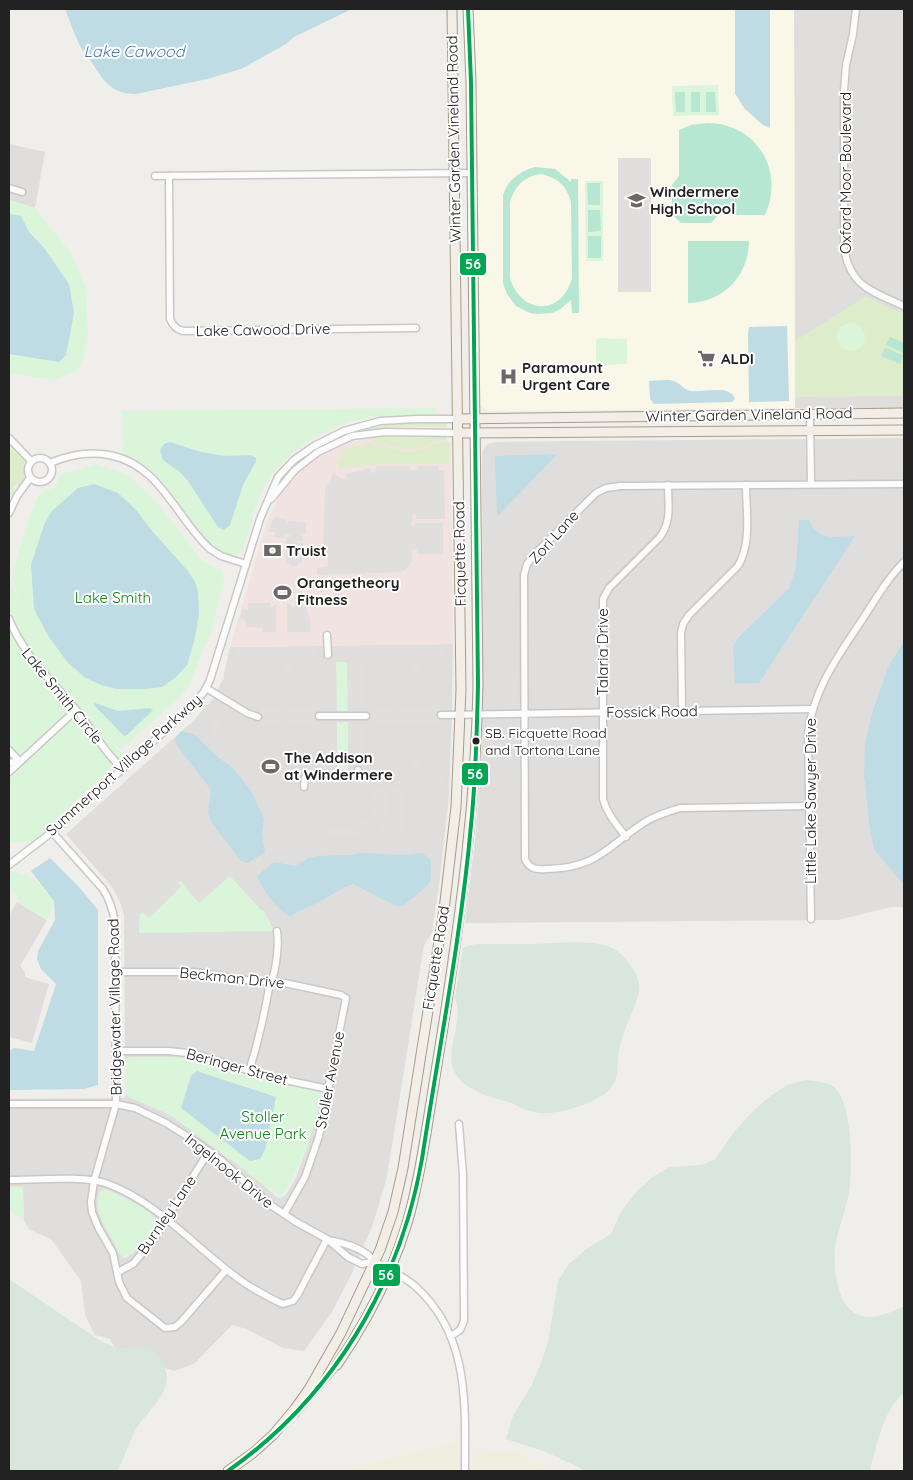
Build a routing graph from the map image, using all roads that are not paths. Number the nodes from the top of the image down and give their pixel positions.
1 (452, 9) edge
2 (468, 9) edge
3 (856, 9) edge
4 (455, 173) junction
5 (472, 173) junction
6 (155, 176) dead end
7 (169, 176) junction
8 (9, 188) edge
9 (22, 192) dead end
10 (904, 306) edge
11 (416, 328) dead end
12 (904, 413) edge
13 (810, 414) junction
14 (458, 419) junction
15 (474, 420) junction
16 (904, 430) edge
17 (810, 431) junction
18 (475, 432) junction
19 (458, 433) junction
20 (9, 438) edge
21 (314, 446) junction
22 (318, 452) junction
23 (31, 461) junction
24 (50, 463) junction
25 (30, 478) junction
26 (811, 484) junction
27 (904, 484) edge
28 (668, 485) junction
29 (746, 485) junction
30 (264, 508) junction
31 (9, 513) edge
32 (904, 562) edge
33 (246, 564) junction
34 (9, 619) edge
35 (328, 635) dead end
36 (328, 656) dead end
37 (206, 688) junction
38 (812, 709) junction
39 (76, 710) junction
40 (682, 712) junction
41 (478, 714) junction
42 (523, 714) junction
43 (603, 714) junction
44 (441, 715) dead end
45 (461, 715) junction
46 (319, 716) dead end
47 (366, 716) dead end
48 (258, 717) dead end
49 (9, 750) edge
50 (19, 761) junction
51 (9, 763) edge
52 (122, 769) junction
53 (9, 772) edge
54 (305, 777) dead end
55 (304, 787) dead end
56 (810, 806) junction
57 (52, 832) junction
58 (626, 837) junction
59 (9, 865) edge
60 (811, 919) dead end
61 (277, 931) dead end
62 (116, 972) junction
63 (271, 982) junction
64 (346, 998) joint
65 (116, 1051) junction
66 (249, 1071) junction
67 (328, 1089) junction
68 (9, 1104) edge
69 (116, 1104) junction
70 (459, 1124) dead end
71 (210, 1151) junction
72 (9, 1180) edge
73 (94, 1180) junction
74 (284, 1214) junction
75 (166, 1219) junction
76 (328, 1240) junction
77 (376, 1262) junction
78 (390, 1269) junction
79 (226, 1270) junction
80 (118, 1272) junction
81 (451, 1336) junction
82 (337, 1365) joint
83 (263, 1444) junction
84 (228, 1471) edge
85 (465, 1471) edge

1 - 4 main road, Winter Garden Vineland Road
2 - 5 main road, Winter Garden Vineland Road
3 - 10 street, Oxford Moor Boulevard
4 - 5 street
4 - 7 street
4 - 14 main road, Winter Garden Vineland Road
5 - 15 main road, Winter Garden Vineland Road
6 - 7 street
7 - 11 street, Lake Cawood Drive
8 - 9 street
12 - 13 main road, Winter Garden Vineland Road
13 - 15 main road, Winter Garden Vineland Road
13 - 17 street
14 - 15 main road, Summerport Village Parkway
14 - 19 main road, Winter Garden Vineland Road
14 - 21 street, Summerport Village Parkway
15 - 18 main road, Winter Garden Vineland Road
16 - 17 main road, Winter Garden Vineland Road
17 - 18 main road, Winter Garden Vineland Road
17 - 26 street
18 - 19 main road, Winter Garden Vineland Road
18 - 41 main road, Ficquette Road
19 - 22 street, Summerport Village Parkway
19 - 45 main road, Ficquette Road
20 - 23 street
21 - 22 street
21 - 30 street, Summerport Village Parkway
22 - 30 street, Summerport Village Parkway
23 - 24 street
23 - 25 street
24 - 25 street
24 - 33 street
25 - 31 street
26 - 27 street, Zori Lane
26 - 29 street, Zori Lane
28 - 29 street, Zori Lane
28 - 42 street, Zori Lane
28 - 43 street, Talaria Drive
29 - 40 street
30 - 33 street, Summerport Village Parkway
32 - 38 street, Little Lake Sawyer Drive
33 - 37 street, Summerport Village Parkway
34 - 39 street, Lake Smith Circle
35 - 36 street
37 - 48 street
37 - 52 street, Summerport Village Parkway
38 - 40 street, Fossick Road
38 - 56 street, Little Lake Sawyer Drive
39 - 50 street
39 - 52 street, Lake Smith Circle
40 - 43 street, Fossick Road
41 - 42 street, Fossick Road
41 - 45 street, Fossick Road
41 - 78 main road, Ficquette Road
42 - 43 street, Fossick Road
42 - 58 street, Zori Lane
43 - 58 street, Talaria Drive
44 - 45 street, Fossick Road
45 - 77 main road, Ficquette Road
46 - 47 street
49 - 50 street
50 - 51 street
50 - 53 street
52 - 57 street, Summerport Village Parkway
54 - 55 street
56 - 58 street
56 - 60 street, Little Lake Sawyer Drive
57 - 59 street, Summerport Village Parkway
57 - 62 street, Bridgewater Village Road
61 - 63 street
62 - 63 street, Beckman Drive
62 - 65 street, Bridgewater Village Road
63 - 64 street, Beckman Drive
63 - 66 street
64 - 67 street, Stoller Avenue
65 - 66 street, Beringer Street
65 - 69 street, Bridgewater Village Road
66 - 67 street, Beringer Street
67 - 74 street, Stoller Avenue
68 - 69 street, Ingelnook Drive
69 - 71 street, Ingelnook Drive
69 - 73 street, Bridgewater Village Road
70 - 81 street
71 - 74 street, Ingelnook Drive
71 - 75 street, Burnley Lane
72 - 73 street
73 - 75 street
73 - 80 street, Bridgewater Village Road
74 - 76 street, Ingelnook Drive
75 - 79 street
75 - 80 street, Burnley Lane
76 - 77 street, Ingelnook Drive
76 - 77 street, Ingelnook Drive
76 - 79 street
77 - 78 street
77 - 83 main road, Ficquette Road
78 - 81 street
78 - 82 main road, Ficquette Road
79 - 80 street, Bridgewater Village Road
81 - 85 street
82 - 83 street, Ficquette Road
83 - 84 main road, Ficquette Road

